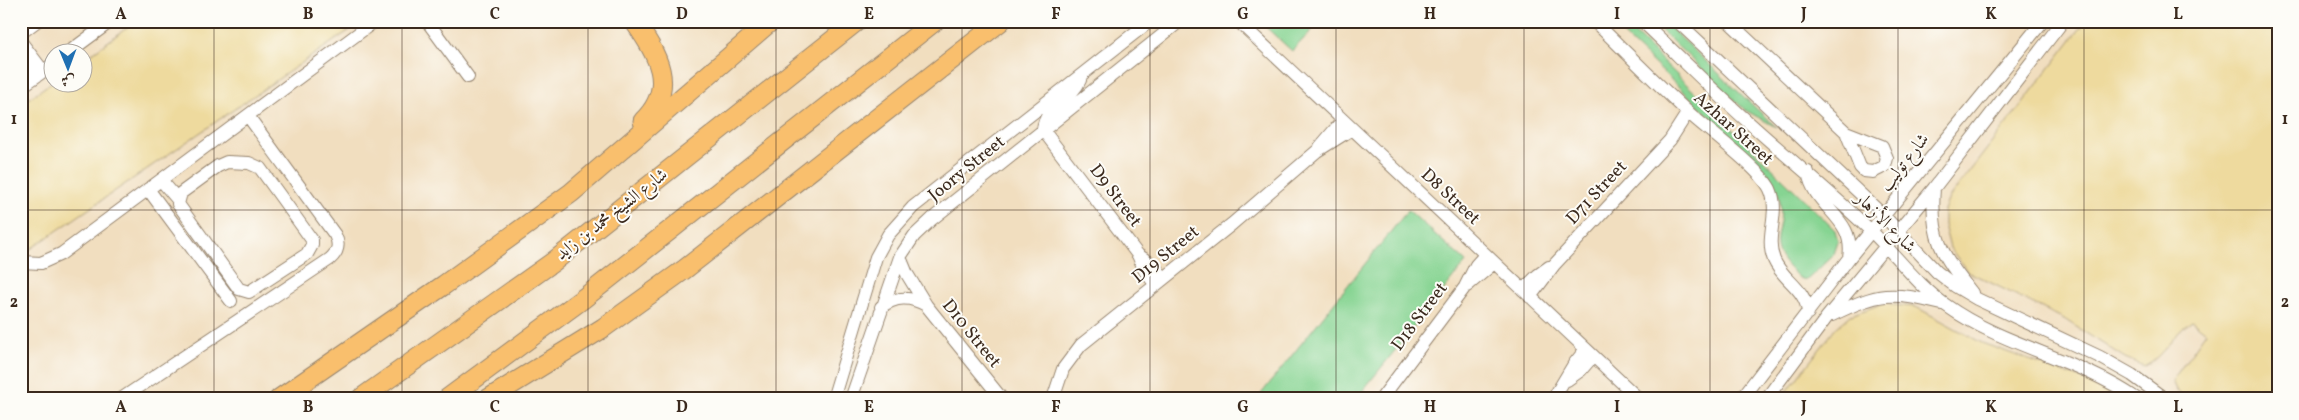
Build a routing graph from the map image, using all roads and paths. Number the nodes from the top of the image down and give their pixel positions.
1 (37, 21) edge
2 (111, 21) edge
3 (375, 21) edge
4 (427, 21) edge
5 (634, 21) edge
6 (771, 21) edge
7 (857, 21) edge
8 (935, 21) edge
9 (1001, 21) edge
10 (1150, 21) edge
11 (1180, 21) edge
12 (1238, 21) edge
13 (1594, 21) edge
14 (1642, 21) edge
15 (1677, 21) edge
16 (1728, 21) edge
17 (2042, 21) edge
18 (2060, 22) edge
19 (844, 27) edge
20 (21, 32) edge
21 (21, 42) edge
22 (83, 42) edge
23 (21, 60) edge
24 (42, 70) edge
25 (42, 70) edge
26 (42, 72) edge
27 (1082, 75) junction
28 (468, 76) dead end
29 (21, 88) edge
30 (248, 116) junction
31 (1692, 116) junction
32 (1347, 124) junction
33 (1043, 130) junction
34 (1846, 132) dead end
35 (1808, 172) junction
36 (161, 180) junction
37 (1934, 188) junction
38 (148, 189) junction
39 (571, 193) junction
40 (178, 200) junction
41 (1885, 217) junction
42 (1898, 231) junction
43 (1872, 232) junction
44 (1885, 246) junction
45 (900, 256) junction
46 (1849, 258) junction
47 (1489, 259) junction
48 (21, 262) edge
49 (1160, 282) junction
50 (1526, 294) junction
51 (1977, 299) junction
52 (231, 301) dead end
53 (926, 305) junction
54 (1946, 305) junction
55 (881, 307) junction
56 (1808, 313) junction
57 (1827, 317) junction
58 (1590, 353) junction
59 (122, 399) edge
60 (279, 399) edge
61 (360, 399) edge
62 (447, 399) edge
63 (488, 399) edge
64 (832, 399) edge
65 (851, 399) edge
66 (1002, 399) edge
67 (1053, 399) edge
68 (1381, 399) edge
69 (1553, 399) edge
70 (1639, 399) edge
71 (1741, 399) edge
72 (1766, 399) edge
73 (2137, 399) edge
74 (2165, 399) edge

1 - 20 street
2 - 22 street
3 - 30 street
4 - 28 street
5 - 39 highway
6 - 39 highway
7 - 19 highway, شارع الشيخ محمد بن زايد
8 - 62 highway
9 - 63 highway
10 - 27 street, Joory Street
11 - 33 street, Joory Street
12 - 32 street, D8 Street
13 - 31 street, Azhar Street
14 - 35 street, شارع الأزهار
15 - 41 street, شارع الأزهار
16 - 34 street
17 - 41 street, شارع توليب
18 - 37 street
19 - 61 highway, شارع الشيخ محمد بن زايد
21 - 24 street
23 - 25 street
26 - 29 street
27 - 33 street
27 - 64 street, Joory Street
30 - 36 street
30 - 59 street
31 - 50 street, D71 Street
31 - 56 street, Azhar Street
32 - 47 street, D8 Street
32 - 49 street, D19 Street
33 - 45 street, Joory Street
33 - 49 street, D9 Street
35 - 43 street, شارع الأزهار
35 - 46 street
36 - 38 street
36 - 40 street
37 - 42 street
37 - 51 street
38 - 48 street
38 - 52 street
39 - 60 highway
40 - 40 street
41 - 42 street, شارع الأزهار
41 - 43 street, شارع توليب
42 - 44 street
42 - 51 street, شارع الأزهار
43 - 44 street, شارع الأزهار
43 - 46 street, شارع توليب
44 - 54 street, شارع الأزهار
44 - 57 street
45 - 53 street
45 - 55 street, Joory Street
46 - 56 street, شارع توليب
47 - 50 street, D8 Street
47 - 68 street, D18 Street
49 - 67 street, D19 Street
50 - 58 street, D8 Street
51 - 74 street, شارع الأزهار
53 - 55 street, D10 Street
53 - 66 street, D10 Street
54 - 57 street
54 - 73 street, شارع الأزهار
55 - 65 street, Joory Street
56 - 71 street, شارع توليب
57 - 72 street
58 - 69 street
58 - 70 street, D8 Street

